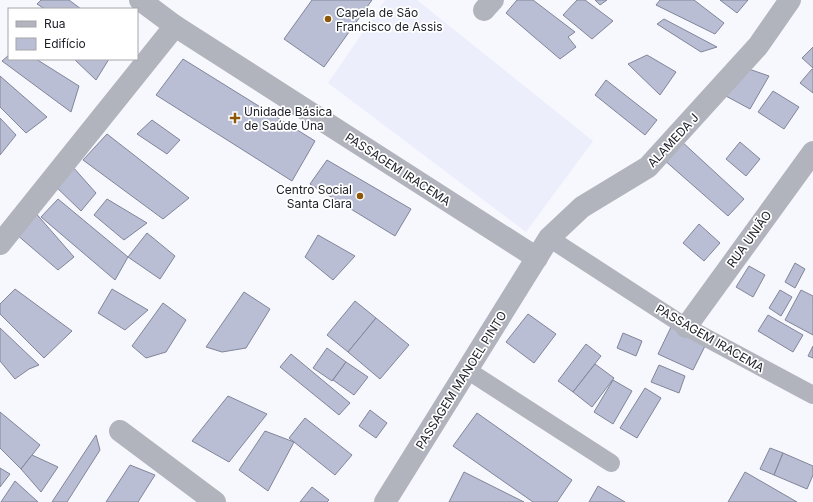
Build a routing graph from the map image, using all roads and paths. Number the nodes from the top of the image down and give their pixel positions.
1 (140, 0) edge
2 (790, 0) edge
3 (175, 26) junction
4 (813, 152) edge
5 (549, 238) junction
6 (0, 244) edge
7 (537, 258) junction
8 (686, 326) junction
9 (467, 370) junction
10 (813, 395) edge
11 (120, 431) dead end
12 (611, 463) dead end
13 (215, 502) edge
14 (386, 502) edge

1 - 3 street, PASSAGEM IRACEMA
2 - 5 street, ALAMEDA J
3 - 6 street
3 - 7 street, PASSAGEM IRACEMA
4 - 8 street, RUA UNIÃO
5 - 7 street, ALAMEDA J
5 - 8 lane, PASSAGEM IRACEMA
7 - 9 street, PASSAGEM MANOEL PINTO
8 - 10 lane, PASSAGEM IRACEMA
9 - 12 lane
9 - 14 street, PASSAGEM MANOEL PINTO
11 - 13 street

